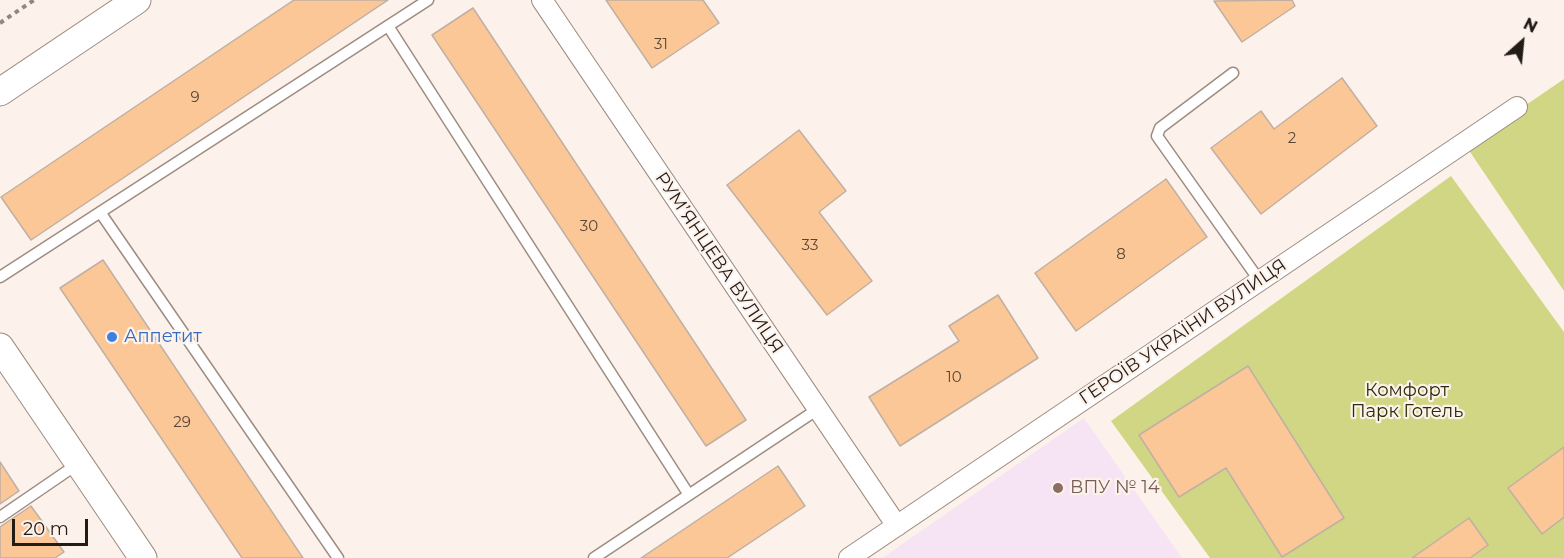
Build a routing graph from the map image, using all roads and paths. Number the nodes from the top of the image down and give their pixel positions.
1 (34, 0) edge
2 (137, 0) edge
3 (428, 0) edge
4 (542, 0) edge
5 (0, 23) edge
6 (387, 26) junction
7 (1233, 73) dead end
8 (0, 92) edge
9 (1517, 107) dead end
10 (100, 212) junction
11 (0, 277) edge
12 (1259, 280) junction
13 (0, 347) edge
14 (818, 409) junction
15 (79, 463) junction
16 (689, 495) junction
17 (0, 517) edge
18 (897, 526) junction
19 (143, 558) edge
20 (338, 558) edge
21 (594, 558) edge
22 (849, 558) edge

1 - 5 path
2 - 8 street
3 - 6 lane
4 - 14 street, РУМ’ЯНЦЕВА ВУЛИЦЯ
6 - 10 lane
6 - 16 lane
7 - 12 lane
9 - 12 street, ГЕРОЇВ УКРАЇНИ ВУЛИЦЯ
10 - 11 lane
10 - 20 lane
12 - 18 street, ГЕРОЇВ УКРАЇНИ ВУЛИЦЯ
13 - 15 street
14 - 16 lane
14 - 18 street, РУМ’ЯНЦЕВА ВУЛИЦЯ
15 - 17 lane
15 - 19 street
16 - 21 lane
18 - 22 street, ГЕРОЇВ УКРАЇНИ ВУЛИЦЯ

